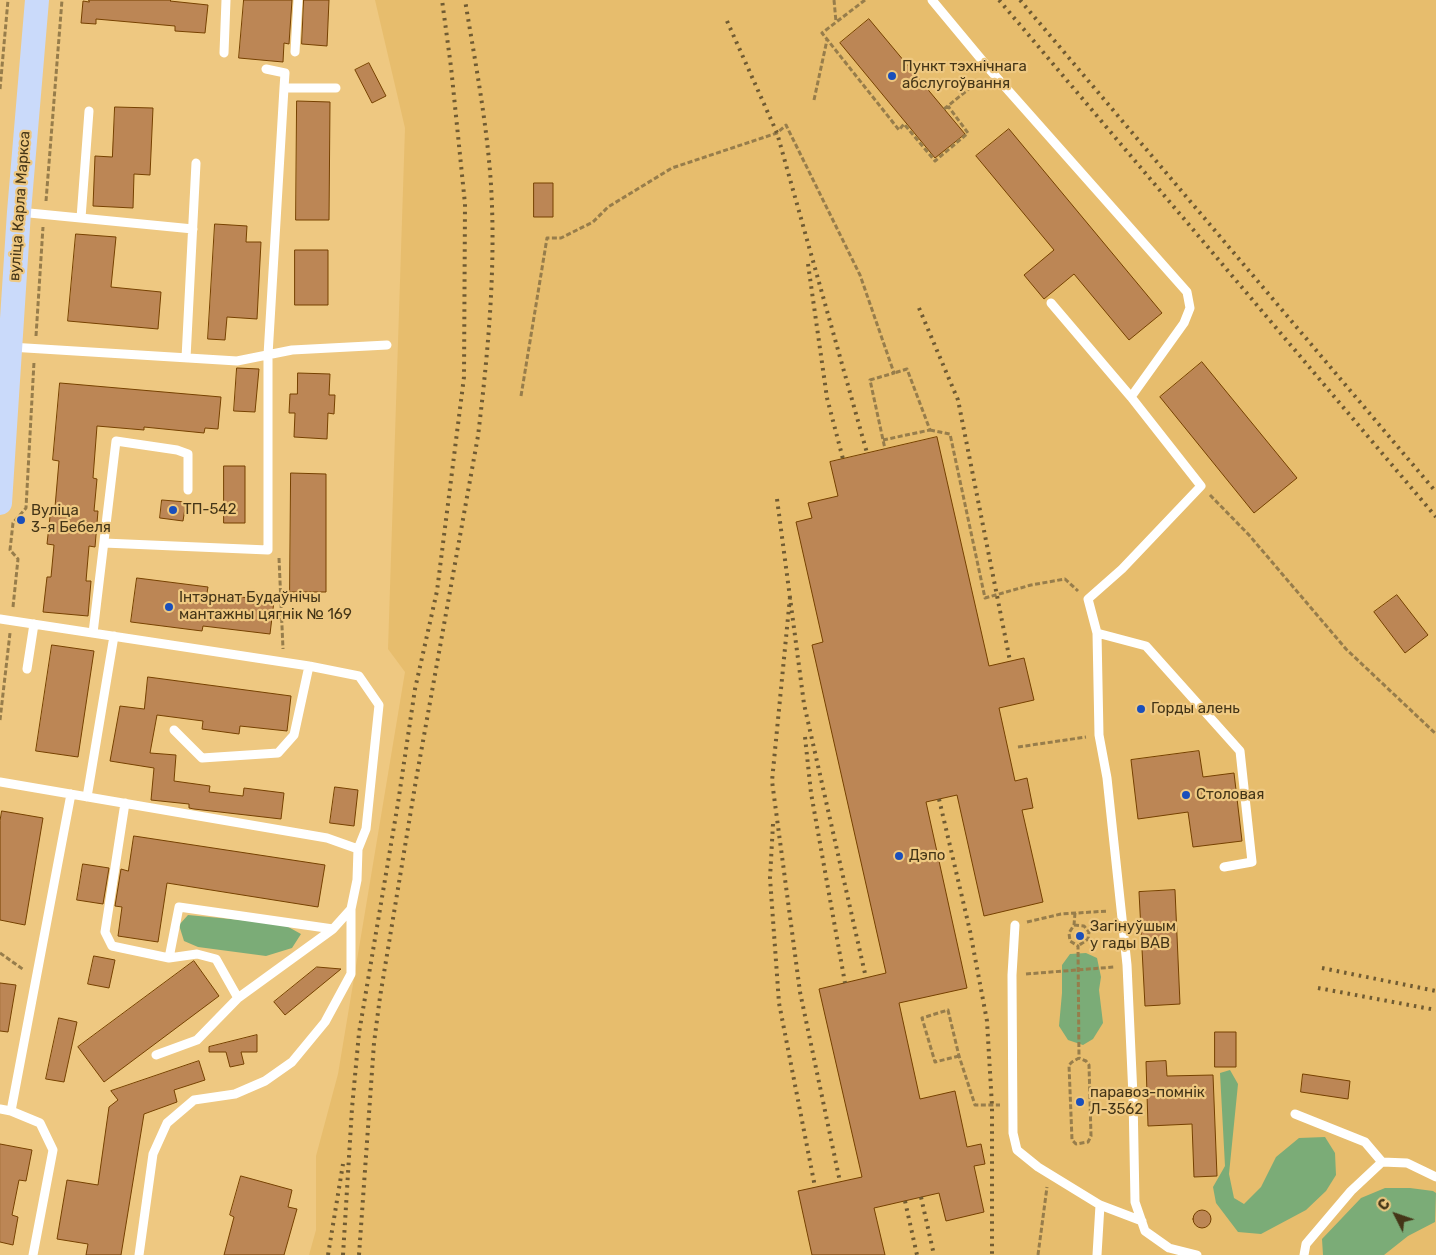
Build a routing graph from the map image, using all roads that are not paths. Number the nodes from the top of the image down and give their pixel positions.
1 (37, 0) edge
2 (226, 0) edge
3 (298, 0) edge
4 (932, 0) edge
5 (295, 52) dead end
6 (224, 53) dead end
7 (266, 69) dead end
8 (284, 88) junction
9 (336, 88) dead end
10 (88, 111) dead end
11 (196, 163) dead end
12 (19, 212) junction
13 (81, 218) junction
14 (193, 228) junction
15 (1051, 303) dead end
16 (387, 345) dead end
17 (10, 347) junction
18 (268, 355) junction
19 (186, 358) junction
20 (1131, 397) junction
21 (188, 490) dead end
22 (0, 503) edge
23 (104, 543) junction
24 (0, 619) edge
25 (34, 624) junction
26 (93, 633) junction
27 (1097, 633) junction
28 (114, 636) junction
29 (309, 666) junction
30 (27, 669) dead end
31 (174, 730) dead end
32 (0, 782) edge
33 (72, 794) junction
34 (87, 797) junction
35 (125, 803) junction
36 (358, 849) junction
37 (1224, 868) dead end
38 (351, 909) junction
39 (1015, 925) road end
40 (333, 929) junction
41 (169, 958) junction
42 (238, 998) junction
43 (156, 1055) dead end
44 (0, 1109) edge
45 (11, 1111) junction
46 (1295, 1114) dead end
47 (1382, 1162) junction
48 (1436, 1177) edge
49 (1100, 1205) junction
50 (1142, 1221) junction
51 (32, 1255) edge
52 (138, 1255) edge
53 (1097, 1255) edge
54 (1197, 1255) edge
55 (1304, 1255) edge

1 - 12 main road, вуліца Карла Маркса
2 - 6 lane
3 - 5 lane
4 - 20 lane
7 - 8 lane
8 - 9 lane
8 - 18 lane
10 - 13 lane
11 - 14 lane
12 - 13 lane
12 - 17 main road, вуліца Карла Маркса
13 - 14 lane
14 - 19 lane
15 - 20 lane
16 - 18 lane
17 - 19 lane
17 - 22 main road, вуліца Карла Маркса
18 - 19 lane
18 - 23 lane
20 - 27 lane
21 - 23 lane
23 - 26 lane
24 - 25 lane
25 - 26 lane
25 - 30 lane
26 - 28 lane
27 - 37 lane
27 - 50 lane
28 - 29 lane
28 - 34 lane
29 - 31 lane
29 - 36 lane
32 - 33 lane
33 - 34 lane
33 - 45 lane
34 - 35 lane
35 - 36 lane
35 - 41 lane
36 - 38 lane
38 - 40 lane
38 - 52 lane
39 - 49 lane
40 - 41 lane
40 - 42 lane
41 - 42 lane
42 - 43 lane
44 - 45 lane
45 - 51 lane
46 - 47 lane
47 - 48 lane
47 - 55 lane
49 - 50 lane
49 - 53 lane
50 - 54 lane

